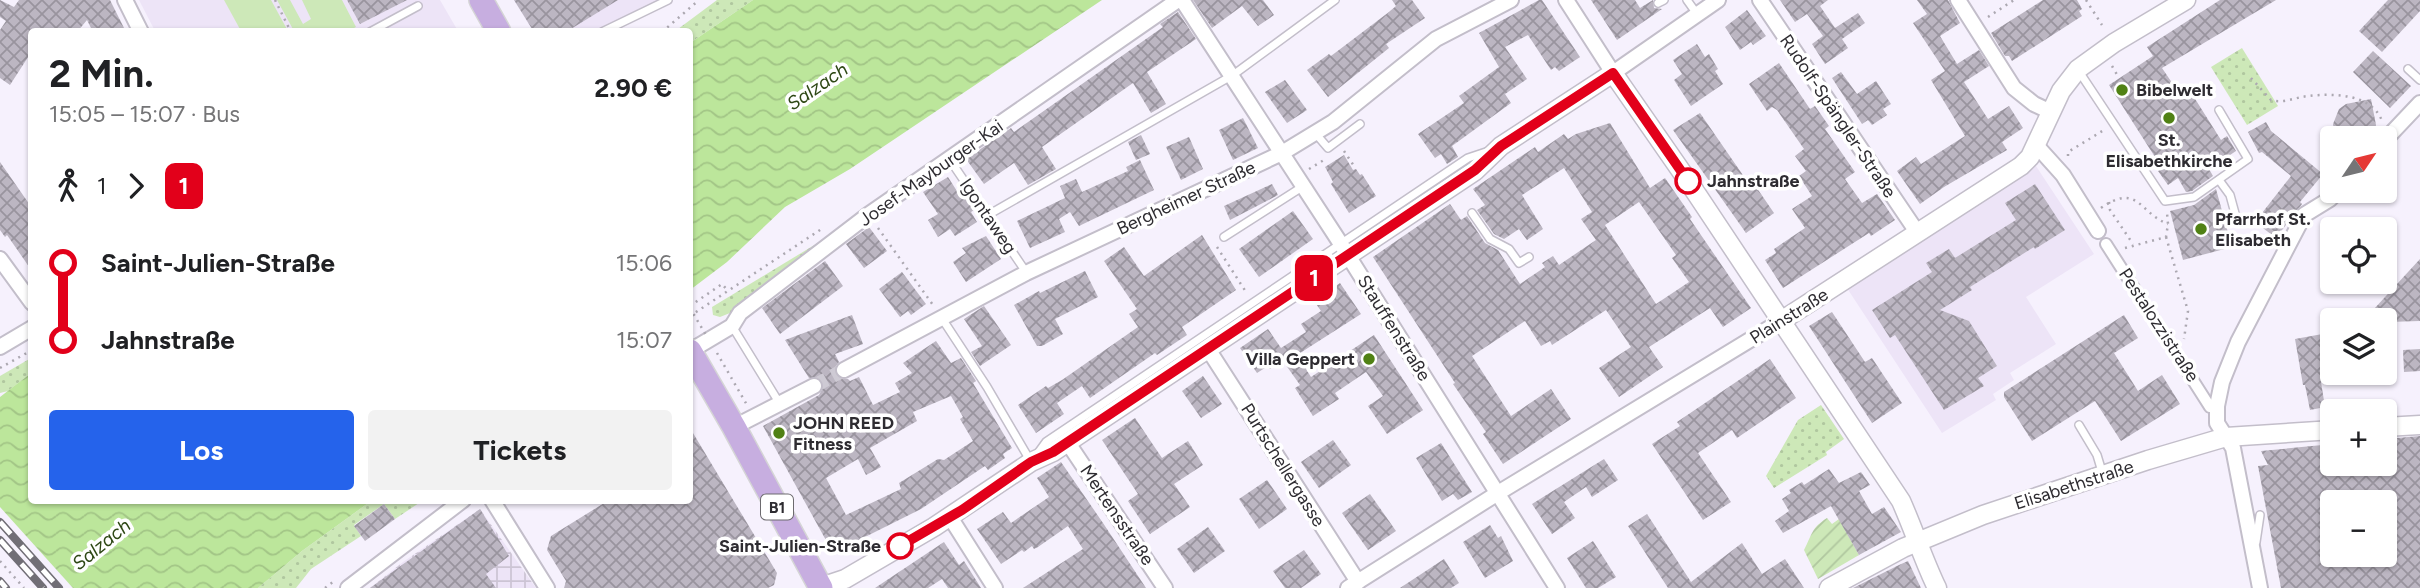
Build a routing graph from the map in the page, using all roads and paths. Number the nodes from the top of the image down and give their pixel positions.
1 (125, 0) edge
2 (275, 0) edge
3 (481, 0) edge
4 (667, 0) edge
5 (699, 0) edge
6 (1180, 0) edge
7 (1335, 0) edge
8 (1511, 0) edge
9 (1566, 0) edge
10 (1687, 0) edge
11 (1718, 0) edge
12 (1760, 0) edge
13 (1958, 0) edge
14 (2014, 0) edge
15 (2086, 0) edge
16 (2186, 0) edge
17 (2008, 2) edge
18 (418, 6) dead end
19 (1697, 14) junction
20 (1982, 20) dead end
21 (2102, 25) dead end
22 (139, 28) edge
23 (289, 28) edge
24 (377, 28) edge
25 (497, 28) edge
26 (610, 28) edge
27 (667, 28) edge
28 (2110, 64) dead end
29 (2078, 69) junction
30 (2408, 69) dead end
31 (1613, 73) junction
32 (1233, 75) junction
33 (2119, 78) dead end
34 (2251, 78) dead end
35 (2420, 80) edge
36 (2420, 103) edge
37 (2218, 110) dead end
38 (2051, 112) junction
39 (1360, 124) dead end
40 (2382, 126) edge
41 (2393, 126) edge
42 (2120, 131) junction
43 (1316, 134) junction
44 (2035, 144) junction
45 (1282, 153) junction
46 (950, 160) junction
47 (2066, 164) dead end
48 (2219, 180) junction
49 (1303, 187) junction
50 (2109, 202) junction
51 (2324, 203) edge
52 (1472, 213) dead end
53 (868, 215) junction
54 (988, 215) junction
55 (2088, 216) junction
56 (2236, 217) dead end
57 (2098, 231) dead end
58 (1917, 232) junction
59 (808, 237) dead end
60 (1224, 237) dead end
61 (2166, 237) junction
62 (2133, 245) junction
63 (1216, 246) dead end
64 (2109, 248) joint
65 (1344, 250) junction
66 (1223, 257) junction
67 (1529, 257) dead end
68 (0, 259) edge
69 (1218, 260) dead end
70 (1026, 273) junction
71 (728, 291) junction
72 (1248, 295) dead end
73 (28, 298) edge
74 (693, 305) edge
75 (693, 314) edge
76 (941, 316) junction
77 (1782, 321) junction
78 (732, 326) junction
79 (693, 327) edge
80 (28, 330) edge
81 (0, 346) edge
82 (1208, 349) junction
83 (28, 352) edge
84 (697, 353) edge
85 (2181, 359) junction
86 (0, 368) edge
87 (844, 370) tunnel mouth
88 (814, 386) tunnel mouth
89 (780, 404) junction
90 (748, 405) dead end
91 (2210, 407) dead end
92 (2079, 425) dead end
93 (2420, 425) edge
94 (2397, 426) edge
95 (734, 427) junction
96 (2320, 431) edge
97 (2226, 437) junction
98 (1068, 443) junction
99 (1031, 462) junction
100 (2103, 476) junction
101 (1498, 493) junction
102 (458, 504) edge
103 (494, 504) edge
104 (2260, 515) dead end
105 (950, 517) junction
106 (1917, 542) junction
107 (2254, 553) junction
108 (0, 561) edge
109 (1353, 585) edge
110 (24, 588) edge
111 (348, 588) edge
112 (547, 588) edge
113 (821, 588) edge
114 (995, 588) edge
115 (1165, 588) edge
116 (1557, 588) edge
117 (1829, 588) edge
118 (1937, 588) edge
119 (2260, 588) edge

1 - 22 street
2 - 23 path
3 - 25 main road
4 - 26 lane
5 - 27 path
6 - 32 street, Stauffenstraße
6 - 46 street, Josef-Mayburger-Kai
7 - 32 lane
8 - 43 street, Bergheimer Straße
9 - 31 street
10 - 19 lane
11 - 19 street
12 - 58 street, Rudolf-Spängler-Straße
13 - 38 street
14 - 17 path
15 - 21 path
16 - 29 street, Plainstraße
17 - 20 path
18 - 24 lane
19 - 31 street
28 - 33 path
29 - 38 street, Plainstraße
29 - 42 lane
30 - 35 lane
31 - 65 street
31 - 77 street
32 - 45 street, Stauffenstraße
32 - 54 lane
34 - 40 path
36 - 41 street
37 - 48 lane
38 - 44 street, Plainstraße
39 - 43 lane
42 - 47 path
42 - 48 lane
43 - 45 street, Bergheimer Straße
44 - 55 street
44 - 58 street, Plainstraße
45 - 49 street, Stauffenstraße
45 - 70 street, Bergheimer Straße
46 - 53 street, Josef-Mayburger-Kai
46 - 54 lane, Igontaweg
48 - 56 lane
49 - 60 lane
49 - 65 street, Stauffenstraße
50 - 55 path
50 - 61 path
50 - 62 path
51 - 97 street
52 - 67 lane
53 - 76 path
53 - 78 street, Josef-Mayburger-Kai
54 - 70 lane, Igontaweg
55 - 57 street
58 - 77 street, Plainstraße
59 - 71 path
61 - 62 path
61 - 85 path
62 - 64 path
63 - 66 path
64 - 85 street, Pestalozzistraße
65 - 82 street
65 - 99 lane
65 - 101 street, Stauffenstraße
66 - 69 path
66 - 72 path
68 - 73 street
70 - 76 street, Bergheimer Straße
71 - 74 path
71 - 75 path
76 - 87 street, Bergheimer Straße
76 - 99 lane
77 - 101 street, Plainstraße
77 - 106 street
78 - 84 street, Josef-Mayburger-Kai
78 - 89 lane
79 - 84 path, bridge
80 - 81 street
82 - 98 street
82 - 109 street, Purtschellergasse
83 - 86 path
84 - 90 path
84 - 95 main road, B1
85 - 91 street, Pestalozzistraße
88 - 89 street
89 - 95 street
92 - 100 lane
93 - 94 street
95 - 113 main road, B1
96 - 97 street, Elisabethstraße
97 - 100 street, Elisabethstraße
97 - 107 street
98 - 99 street
98 - 115 street, Mertensstraße
99 - 105 street
100 - 106 street, Elisabethstraße
101 - 109 street, Plainstraße
101 - 116 street, Stauffenstraße
102 - 111 street
103 - 112 street
104 - 107 lane
105 - 113 street
105 - 114 street
106 - 117 street, Elisabethstraße
106 - 118 street
107 - 119 street
108 - 110 path

